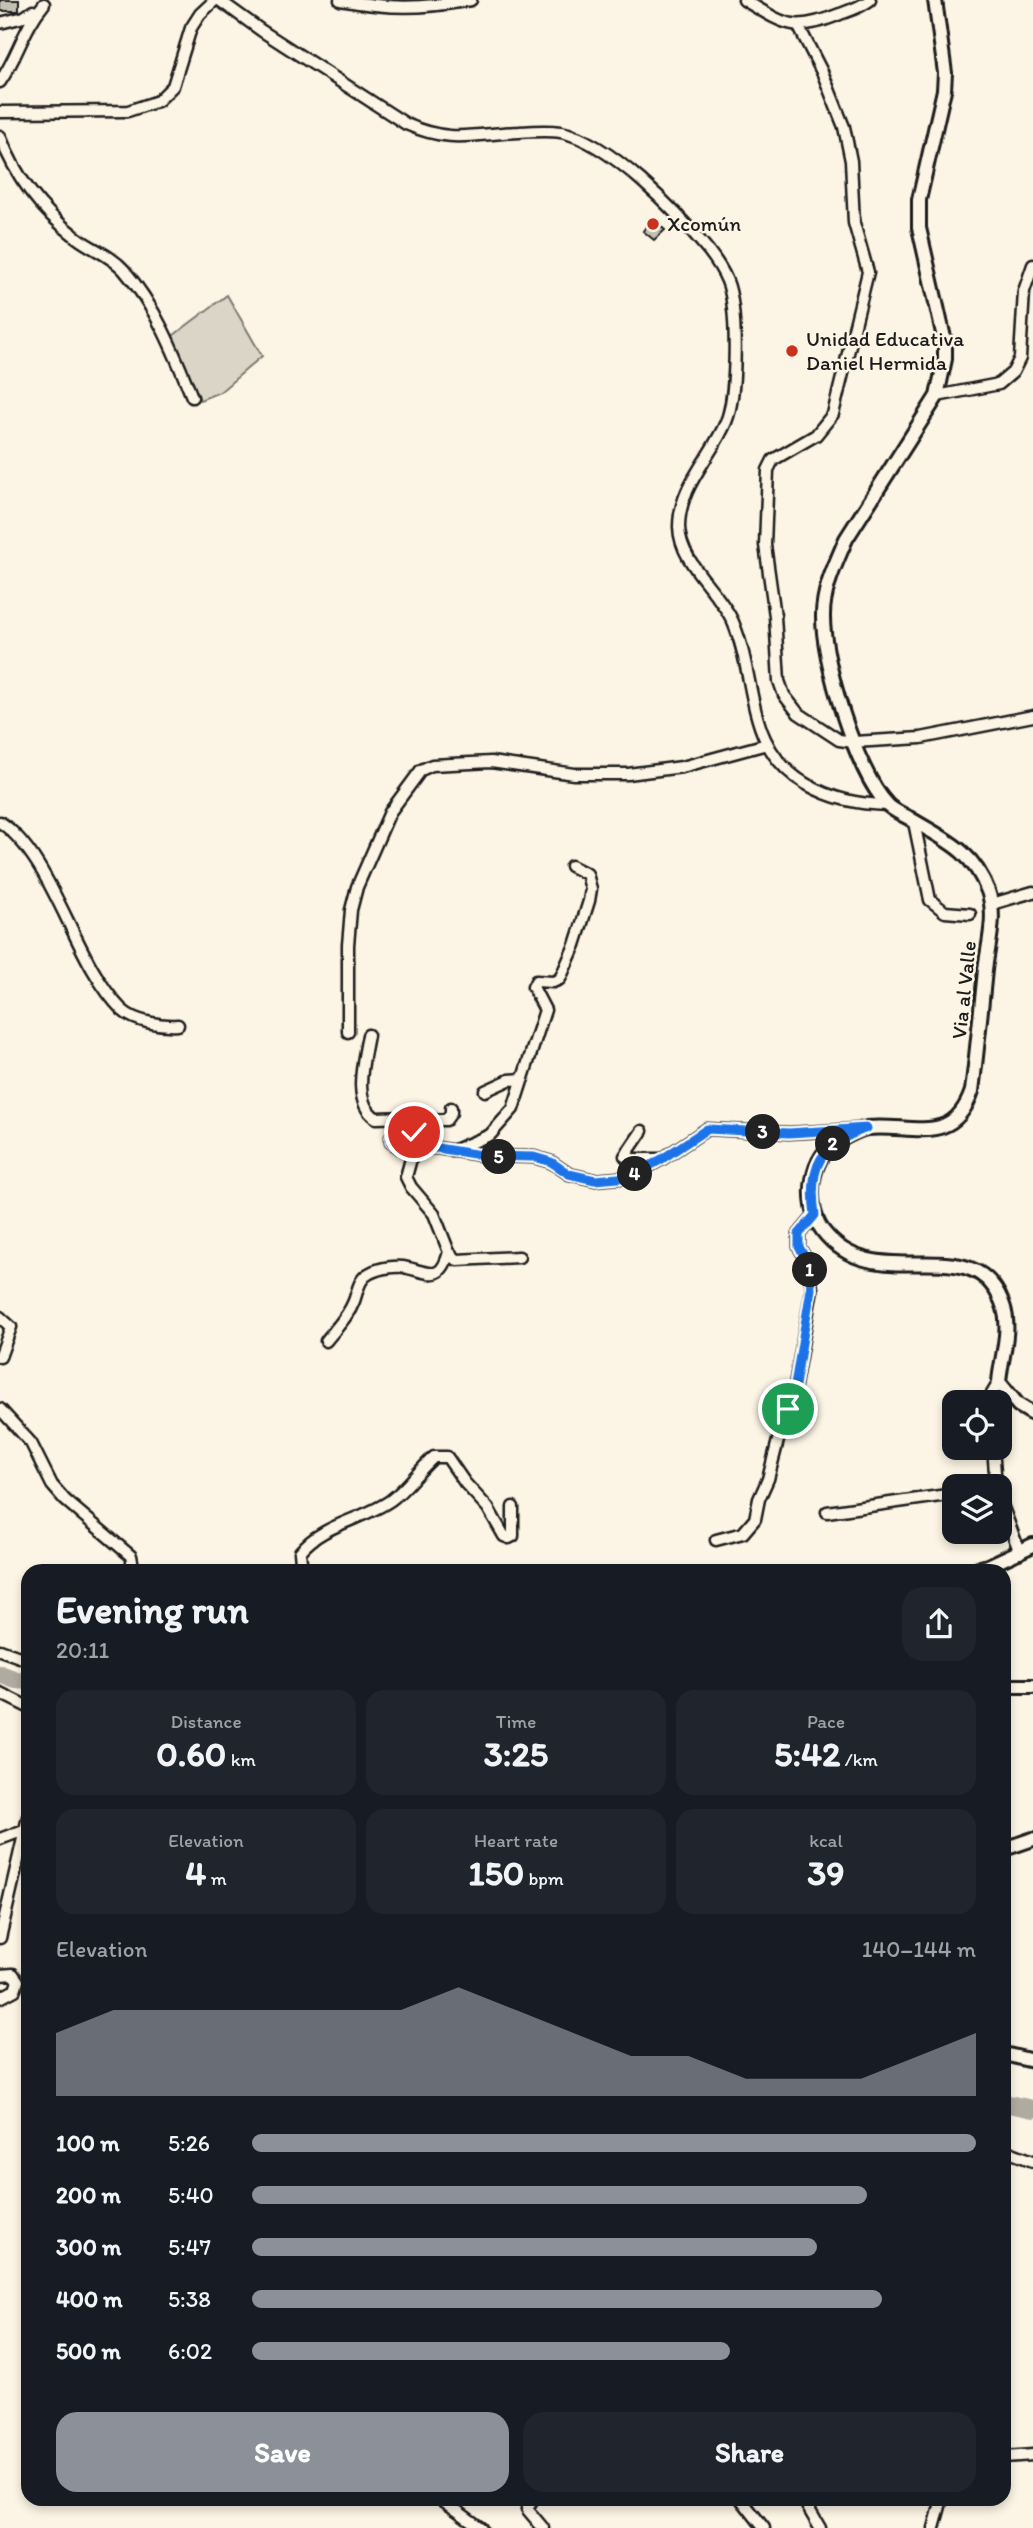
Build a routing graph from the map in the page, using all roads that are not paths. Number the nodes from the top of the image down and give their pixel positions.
1 (217, 0) edge
2 (340, 0) edge
3 (471, 0) edge
4 (744, 0) edge
5 (870, 0) edge
6 (935, 0) edge
7 (46, 2) edge
8 (0, 23) edge
9 (799, 27) junction
10 (0, 82) edge
11 (0, 112) edge
12 (0, 136) edge
13 (1033, 265) edge
14 (937, 396) junction
15 (192, 397) dead end
16 (1033, 716) edge
17 (854, 741) junction
18 (766, 744) junction
19 (887, 805) junction
20 (0, 822) edge
21 (915, 822) junction
22 (571, 866) dead end
23 (1033, 892) edge
24 (992, 904) junction
25 (971, 914) dead end
26 (178, 1026) dead end
27 (348, 1032) dead end
28 (368, 1035) dead end
29 (523, 1079) junction
30 (485, 1091) dead end
31 (451, 1108) dead end
32 (418, 1120) junction
33 (867, 1128) junction
34 (642, 1131) dead end
35 (452, 1151) junction
36 (412, 1155) junction
37 (662, 1159) junction
38 (815, 1215) junction
39 (449, 1252) junction
40 (519, 1257) dead end
41 (0, 1317) edge
42 (326, 1341) dead end
43 (0, 1357) edge
44 (999, 1382) junction
45 (994, 1390) edge
46 (0, 1409) edge
47 (1033, 1414) edge
48 (942, 1496) edge
49 (513, 1507) dead end
50 (827, 1512) dead end
51 (1012, 1532) edge
52 (716, 1540) dead end
53 (1033, 1545) edge
54 (1020, 1553) junction
55 (132, 1564) edge
56 (301, 1564) edge
57 (989, 1564) edge
58 (0, 1650) edge
59 (21, 1658) edge
60 (1011, 1686) edge
61 (1033, 1686) edge
62 (0, 1693) edge
63 (21, 1704) edge
64 (21, 1831) edge
65 (0, 1839) edge
66 (1033, 1839) edge
67 (21, 1844) edge
68 (1011, 1847) edge
69 (0, 1938) edge
70 (0, 1975) edge
71 (0, 1998) edge
72 (1011, 2056) edge
73 (1033, 2061) edge
74 (1011, 2153) edge
75 (1033, 2161) edge
76 (1033, 2455) edge
77 (1011, 2457) edge
78 (451, 2506) edge
79 (529, 2506) edge
80 (747, 2506) edge
81 (807, 2506) edge
82 (940, 2506) edge
83 (481, 2528) edge
84 (543, 2528) edge
85 (764, 2528) edge
86 (820, 2528) edge
87 (934, 2528) edge

1 - 11 street
1 - 18 street
2 - 3 street
4 - 9 street
5 - 9 street
6 - 14 main road
7 - 8 street
7 - 10 street
9 - 17 street
12 - 15 street
13 - 14 street
14 - 17 main road, Via al Valle
16 - 17 street
17 - 19 main road, Via al Valle
18 - 19 street
18 - 27 street
19 - 21 main road, Via al Valle
20 - 26 street
21 - 24 main road, Via al Valle
21 - 25 street
22 - 29 street
23 - 24 street
24 - 33 main road, Via al Valle
28 - 32 street
29 - 30 street
29 - 35 street
31 - 32 street
32 - 36 street
33 - 37 street
33 - 38 main road, Via al Valle
34 - 37 street
35 - 36 street
35 - 37 street
36 - 39 street
38 - 44 main road
38 - 52 street
39 - 40 street
39 - 42 street
41 - 43 street
44 - 45 street
44 - 47 main road
46 - 55 street
48 - 50 street
49 - 56 street
51 - 54 street
53 - 54 main road
54 - 57 main road
58 - 59 street
60 - 61 main road
62 - 63 street
64 - 65 street
66 - 68 main road
67 - 69 street
70 - 71 street
72 - 73 main road
74 - 75 street
76 - 77 street
78 - 83 street
79 - 84 street
80 - 85 street
81 - 86 street
82 - 87 street

